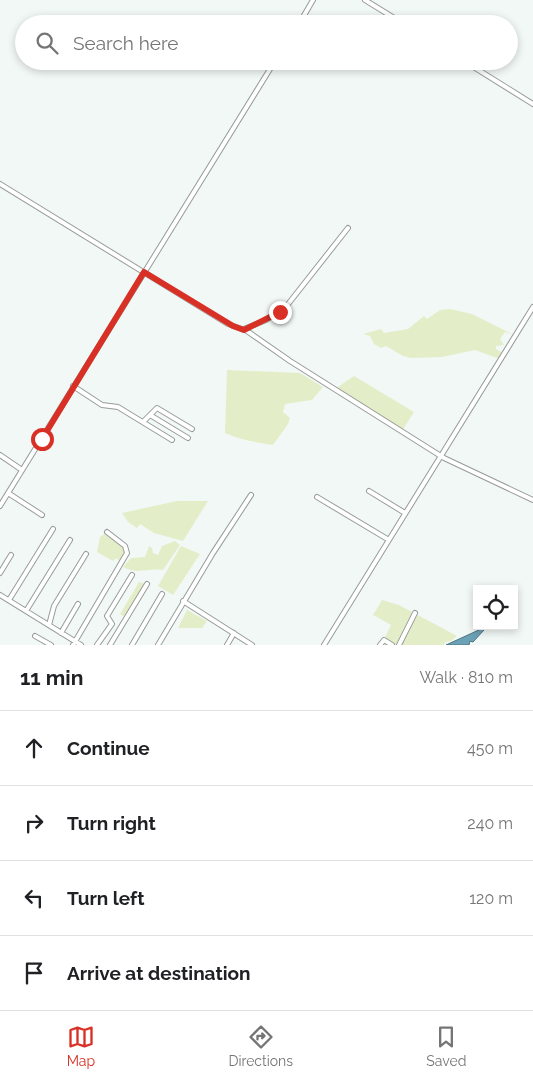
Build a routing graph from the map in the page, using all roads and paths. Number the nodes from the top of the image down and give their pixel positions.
1 (314, 0) edge
2 (366, 0) edge
3 (305, 15) edge
4 (390, 15) edge
5 (270, 70) edge
6 (478, 70) edge
7 (533, 104) edge
8 (0, 184) edge
9 (348, 228) dead end
10 (144, 272) junction
11 (533, 309) edge
12 (244, 330) junction
13 (73, 386) junction
14 (150, 415) junction
15 (143, 422) junction
16 (192, 429) dead end
17 (188, 438) dead end
18 (172, 440) dead end
19 (0, 455) edge
20 (440, 456) junction
21 (22, 470) junction
22 (369, 490) dead end
23 (8, 493) junction
24 (251, 495) dead end
25 (317, 497) dead end
26 (533, 500) edge
27 (0, 506) edge
28 (405, 513) junction
29 (42, 515) dead end
30 (53, 529) dead end
31 (106, 532) dead end
32 (70, 540) dead end
33 (389, 540) junction
34 (86, 554) dead end
35 (11, 555) dead end
36 (0, 573) edge
37 (132, 575) dead end
38 (147, 584) dead end
39 (162, 594) dead end
40 (0, 595) edge
41 (9, 600) junction
42 (183, 601) junction
43 (78, 604) dead end
44 (26, 611) junction
45 (415, 614) dead end
46 (49, 625) junction
47 (61, 633) junction
48 (234, 634) junction
49 (35, 636) dead end
50 (74, 643) edge
51 (51, 645) edge
52 (81, 645) edge
53 (98, 645) edge
54 (110, 645) edge
55 (132, 645) edge
56 (158, 645) edge
57 (227, 645) edge
58 (252, 645) edge
59 (324, 645) edge
60 (380, 645) edge
61 (392, 645) edge
62 (399, 645) edge

1 - 3 street
2 - 4 street
5 - 10 street
6 - 7 street
8 - 10 street
9 - 12 street
10 - 12 street
10 - 13 street
11 - 20 street
12 - 20 street
13 - 15 street
13 - 21 street
14 - 15 street
14 - 16 street
14 - 17 street
15 - 18 street
19 - 21 street
20 - 26 street
20 - 28 street
21 - 23 street
22 - 28 street
23 - 27 street
23 - 29 street
24 - 42 street
25 - 33 street
28 - 33 street
30 - 41 street
31 - 50 street
32 - 44 street
33 - 59 street
34 - 46 street
35 - 36 street
37 - 53 street
38 - 54 street
39 - 55 street
40 - 41 street
41 - 44 street
42 - 48 street
42 - 56 street
43 - 47 street
44 - 46 street
45 - 62 street
46 - 47 street
47 - 50 street
48 - 57 street
48 - 58 street
49 - 51 street
50 - 52 street
60 - 61 street

